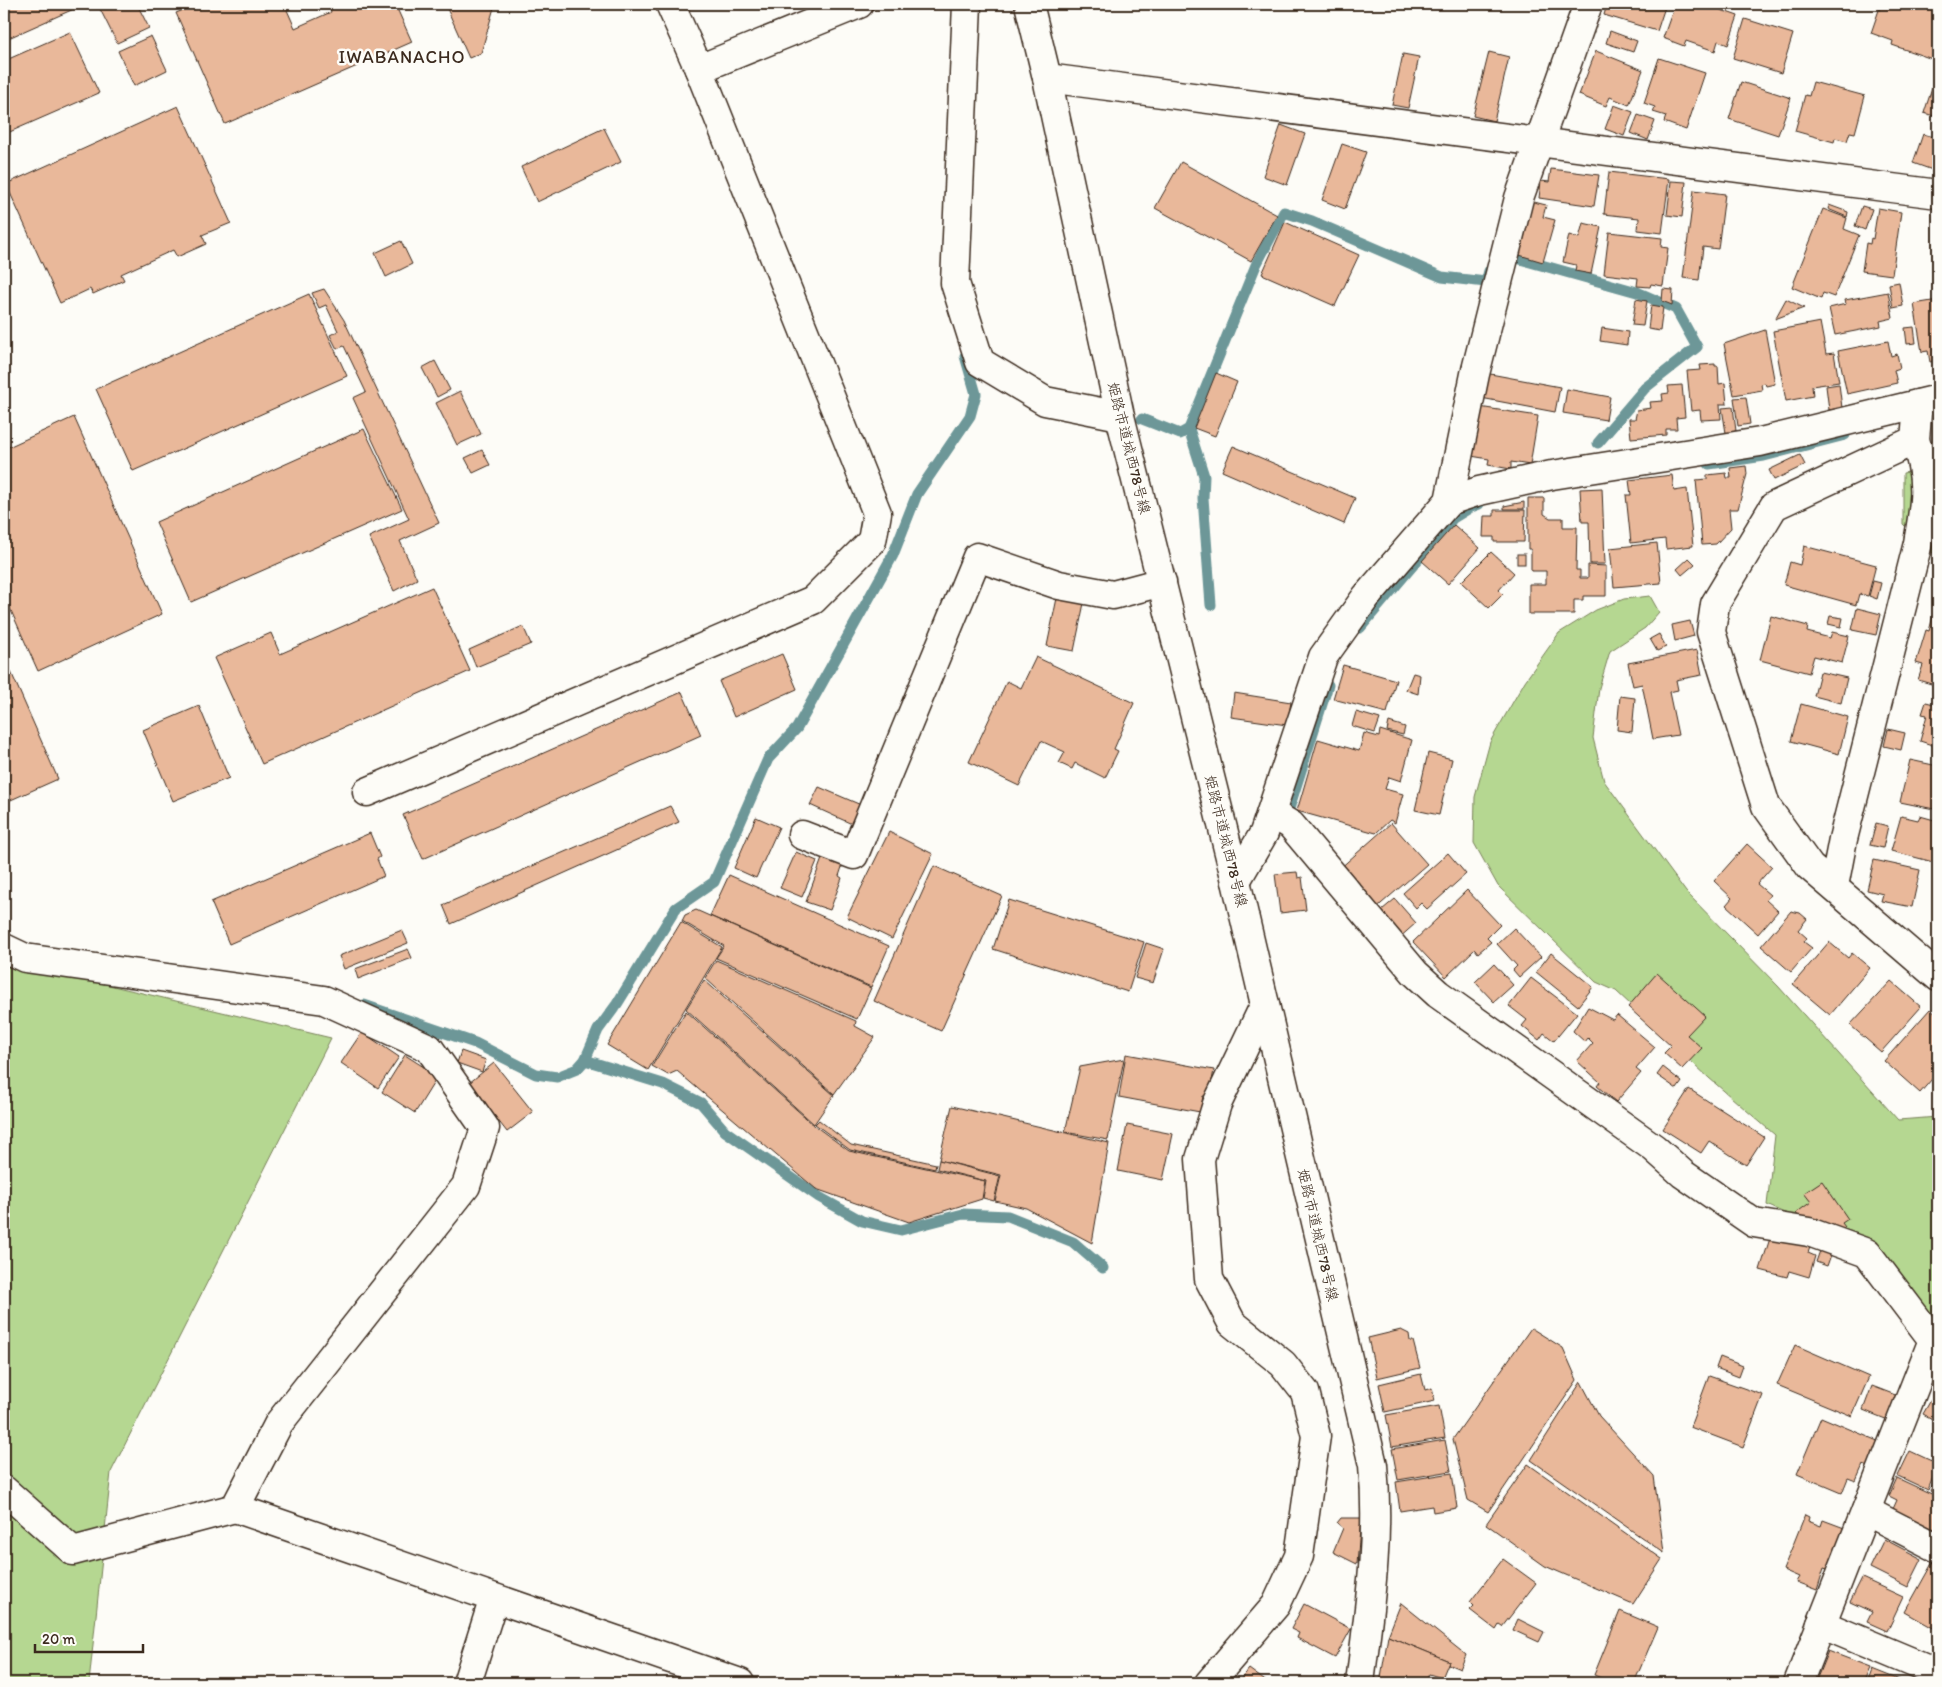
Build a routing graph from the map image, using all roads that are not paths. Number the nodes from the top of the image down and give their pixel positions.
1 (670, 4) edge
2 (859, 4) edge
3 (967, 4) edge
4 (1029, 4) edge
5 (1588, 4) edge
6 (699, 69) junction
7 (1047, 78) junction
8 (1540, 144) junction
9 (1938, 194) edge
10 (1928, 401) edge
11 (1120, 416) junction
12 (1915, 440) junction
13 (1448, 501) junction
14 (1162, 582) junction
15 (367, 792) dead end
16 (1271, 813) junction
17 (802, 835) dead end
18 (1236, 881) junction
19 (1834, 886) junction
20 (4, 948) edge
21 (1938, 977) edge
22 (1265, 1004) junction
23 (4, 1490) edge
24 (235, 1508) junction
25 (1866, 1511) junction
26 (1938, 1548) edge
27 (494, 1598) junction
28 (1821, 1624) junction
29 (1938, 1674) edge
30 (467, 1683) edge
31 (740, 1683) edge
32 (1210, 1683) edge
33 (1360, 1683) edge
34 (1798, 1683) edge

1 - 6 street
2 - 6 street
3 - 11 street
4 - 7 street, 姫路市道城西78号線
5 - 8 street
6 - 15 street
7 - 8 street
7 - 11 street, 姫路市道城西78号線
8 - 9 street
8 - 13 street
10 - 12 street
10 - 13 street
11 - 14 street, 姫路市道城西78号線
12 - 19 street
12 - 19 street
13 - 16 street
14 - 17 street
14 - 18 street, 姫路市道城西78号線
16 - 18 street
16 - 25 street
18 - 22 street, 姫路市道城西78号線
19 - 21 street
20 - 24 street
22 - 32 street
22 - 33 street, 姫路市道城西78号線
23 - 24 street
24 - 27 street
25 - 26 street
25 - 28 street
27 - 30 street
27 - 31 street
28 - 29 street
28 - 34 street

